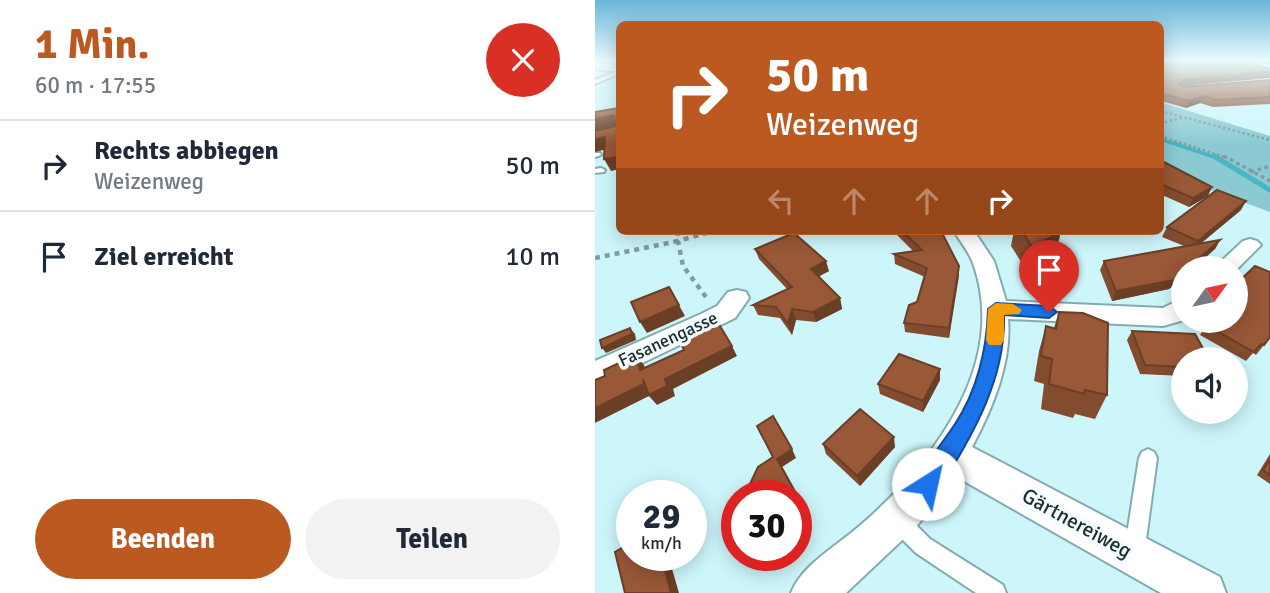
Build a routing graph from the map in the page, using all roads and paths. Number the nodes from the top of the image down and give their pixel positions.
1 (1164, 112) edge
2 (1188, 117) junction
3 (1164, 122) edge
4 (1164, 137) edge
5 (1270, 140) edge
6 (1270, 166) edge
7 (1251, 173) junction
8 (1270, 181) edge
9 (678, 235) edge
10 (699, 235) edge
11 (967, 235) edge
12 (678, 241) junction
13 (1249, 245) dead end
14 (1238, 256) edge
15 (595, 258) edge
16 (703, 297) dead end
17 (737, 299) dead end
18 (996, 309) junction
19 (1171, 316) edge
20 (595, 374) edge
21 (949, 454) junction
22 (1148, 458) dead end
23 (896, 519) junction
24 (1134, 554) junction
25 (813, 593) edge
26 (995, 593) edge
27 (1205, 593) edge

1 - 2 path
2 - 3 path
2 - 5 path
4 - 7 path
6 - 7 path
7 - 8 path
9 - 12 path
10 - 12 path
11 - 18 street
12 - 15 path
12 - 16 path
13 - 14 street
17 - 20 street, Fasanengasse
18 - 19 street
18 - 21 street
21 - 23 street
21 - 24 street, Gärtnereiweg
22 - 24 lane
23 - 25 street
23 - 26 lane
24 - 27 street, Gärtnereiweg

